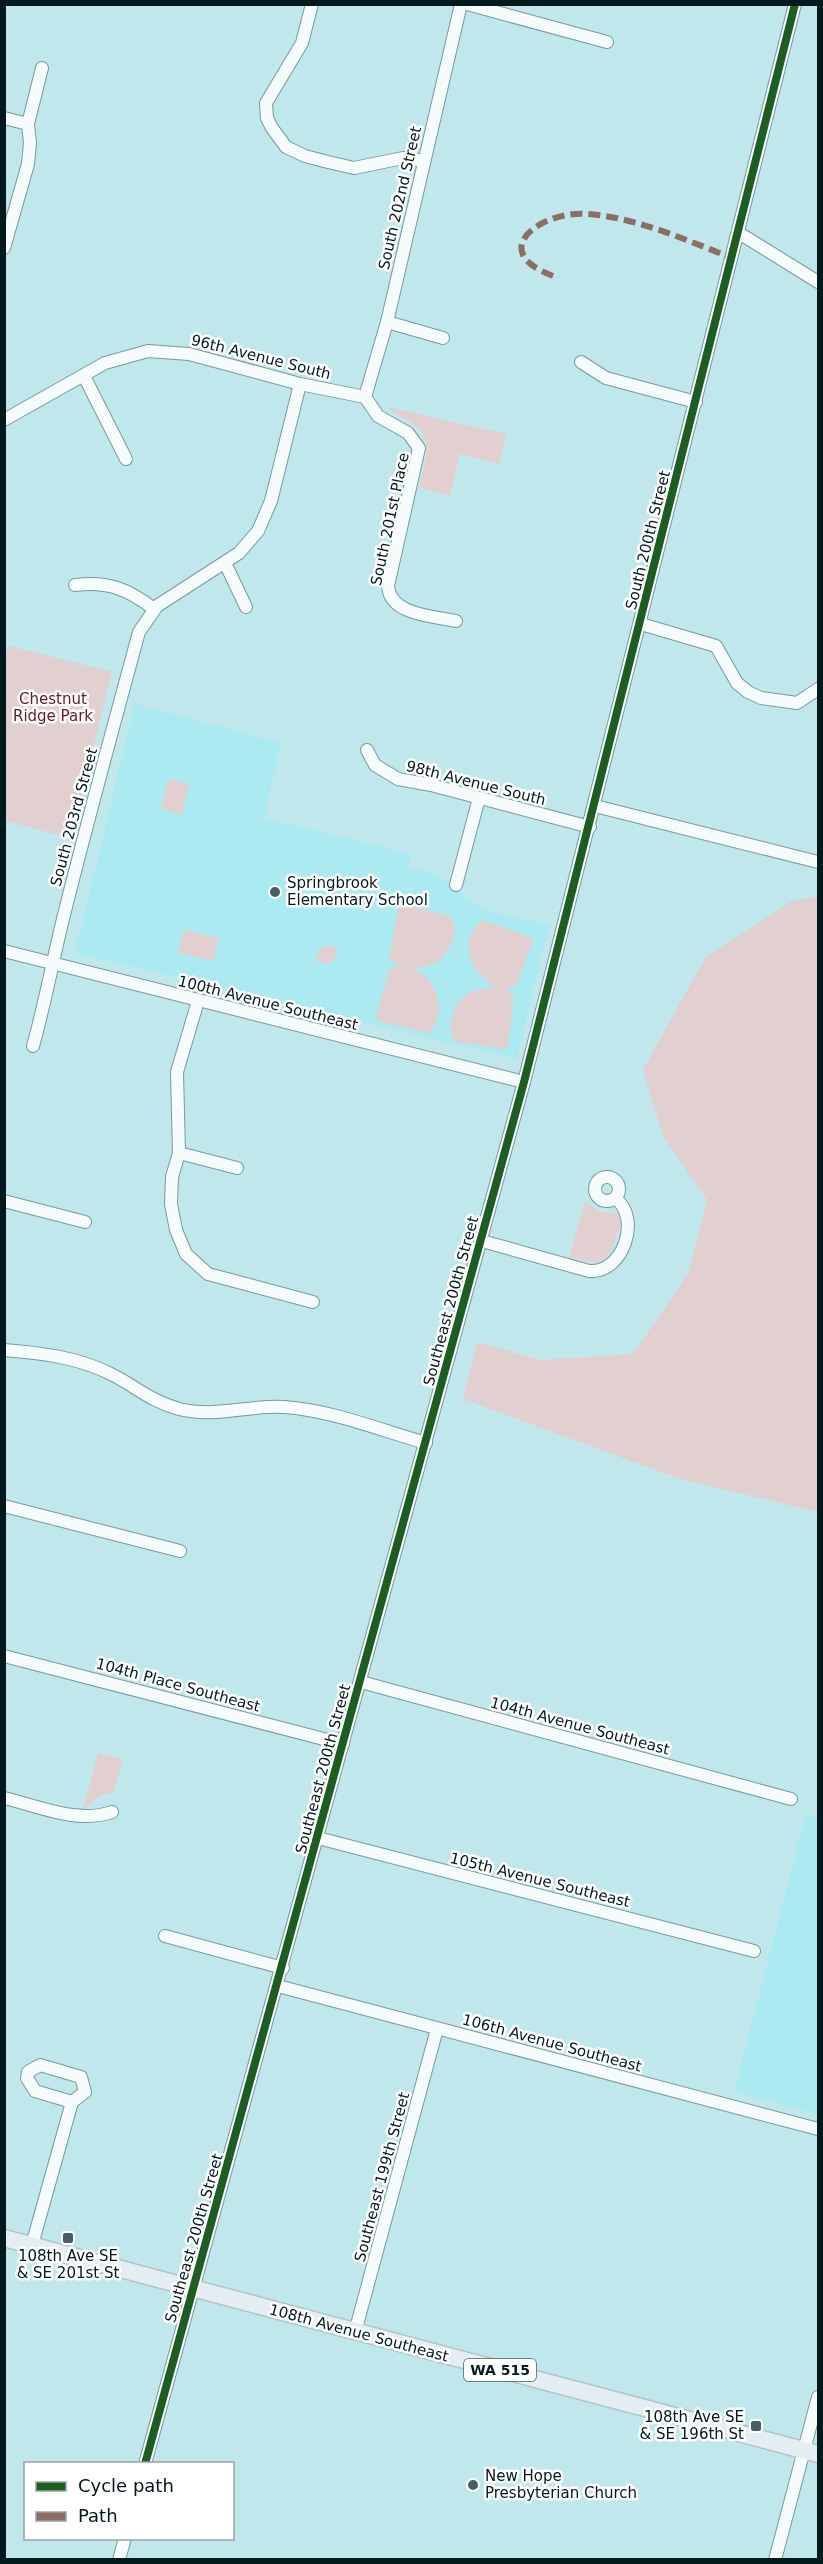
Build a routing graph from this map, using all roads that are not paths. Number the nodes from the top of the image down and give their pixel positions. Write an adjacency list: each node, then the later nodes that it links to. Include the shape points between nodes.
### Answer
1 (312, 4): 9 (street, via 302,43 268,96 266,111 272,128 286,147 354,168 403,158)
2 (461, 4): 9 (street, South 202nd Street)
3 (466, 4): 5 (street)
4 (795, 4): 10 (street, South 200th Street)
5 (607, 42)
6 (42, 68): 8 (street)
7 (4, 118): 8 (street)
8 (28, 124): 11 (street, via 28,164)
9 (424, 161): 13 (street, South 202nd Street)
10 (739, 233): 12 (street); 19 (street, South 200th Street)
11 (4, 248)
12 (819, 282)
13 (387, 322): 14 (street); 18 (street, South 202nd Street)
14 (443, 338)
15 (581, 362): 19 (street, via 606,378)
16 (84, 376): 17 (street, 96th Avenue South, via 128,355 167,351); 20 (street, 96th Avenue South); 21 (street)
17 (300, 384): 18 (street, 96th Avenue South); 22 (street, South 203rd Street, via 265,517 250,542)
18 (365, 397): 26 (street, South 201st Place, via 378,416 408,433 419,448 388,586 391,601 400,607)
19 (696, 402): 27 (street, South 200th Street)
20 (6, 414)
21 (126, 459)
22 (225, 563): 24 (street); 25 (street, South 203rd Street)
23 (75, 585): 25 (street, via 112,585 134,594)
24 (246, 607)
25 (154, 609): 36 (street, South 203rd Street, via 139,632)
26 (456, 621)
27 (641, 624): 28 (street, via 716,646 737,683 761,698 797,704); 31 (street, South 200th Street)
28 (819, 689)
29 (367, 750): 30 (street, 98th Avenue South, via 375,765 398,779)
30 (479, 798): 32 (street, 98th Avenue South); 34 (street)
31 (595, 806): 32 (street, South 200th Street); 33 (street)
32 (590, 827): 39 (street, South 200th Street)
33 (819, 862)
34 (456, 885)
35 (4, 951): 36 (street, 100th Avenue Southeast)
36 (51, 963): 37 (street, 100th Avenue Southeast); 38 (street, South 203rd Street, via 50,986)
37 (198, 1002): 39 (street, 100th Avenue Southeast); 40 (street, via 177,1072)
38 (33, 1046)
39 (525, 1082): 45 (street, Southeast 200th Street)
40 (179, 1153): 41 (street); 46 (street, via 172,1177 171,1204 186,1254 208,1274)
41 (237, 1168)
42 (615, 1198): 45 (street, via 626,1209 629,1226 619,1257 602,1271 589,1271)
43 (4, 1201): 44 (street)
44 (85, 1222)
45 (482, 1241): 48 (street, Southeast 200th Street)
46 (313, 1302)
47 (4, 1350): 48 (street, via 82,1362 112,1374 157,1402 179,1409 200,1413 285,1407)
48 (426, 1443): 52 (street, Southeast 200th Street)
49 (4, 1506): 50 (street)
50 (180, 1551)
51 (4, 1656): 53 (street, 104th Place Southeast)
52 (361, 1682): 53 (street, Southeast 200th Street); 55 (street, 104th Avenue Southeast)
53 (343, 1744): 57 (street, Southeast 200th Street)
54 (4, 1798): 56 (street, via 79,1817)
55 (791, 1798)
56 (111, 1812)
57 (318, 1838): 59 (street, 105th Avenue Southeast); 60 (street, Southeast 200th Street)
58 (165, 1936): 60 (street)
59 (754, 1951)
60 (283, 1968): 61 (street, Southeast 200th Street)
61 (278, 1986): 62 (street, 106th Avenue Southeast); 67 (street, Southeast 200th Street)
62 (437, 2029): 64 (street, 106th Avenue Southeast); 68 (street, Southeast 199th Street)
63 (72, 2102): 63 (street, via 85,2092 81,2077 40,2065 28,2072 29,2085 35,2091); 66 (street)
64 (819, 2129)
65 (4, 2238): 66 (main road, 108th Avenue Southeast / WA 515)
66 (32, 2246): 67 (main road, 108th Avenue Southeast / WA 515)
67 (194, 2290): 68 (main road, 108th Avenue Southeast / WA 515); 71 (street, Southeast 200th Street)
68 (355, 2332): 70 (main road, 108th Avenue Southeast / WA 515)
69 (819, 2397): 70 (street)
70 (812, 2452): 74 (street)
71 (146, 2462)
72 (124, 2540): 73 (street)
73 (119, 2559)
74 (775, 2559)

